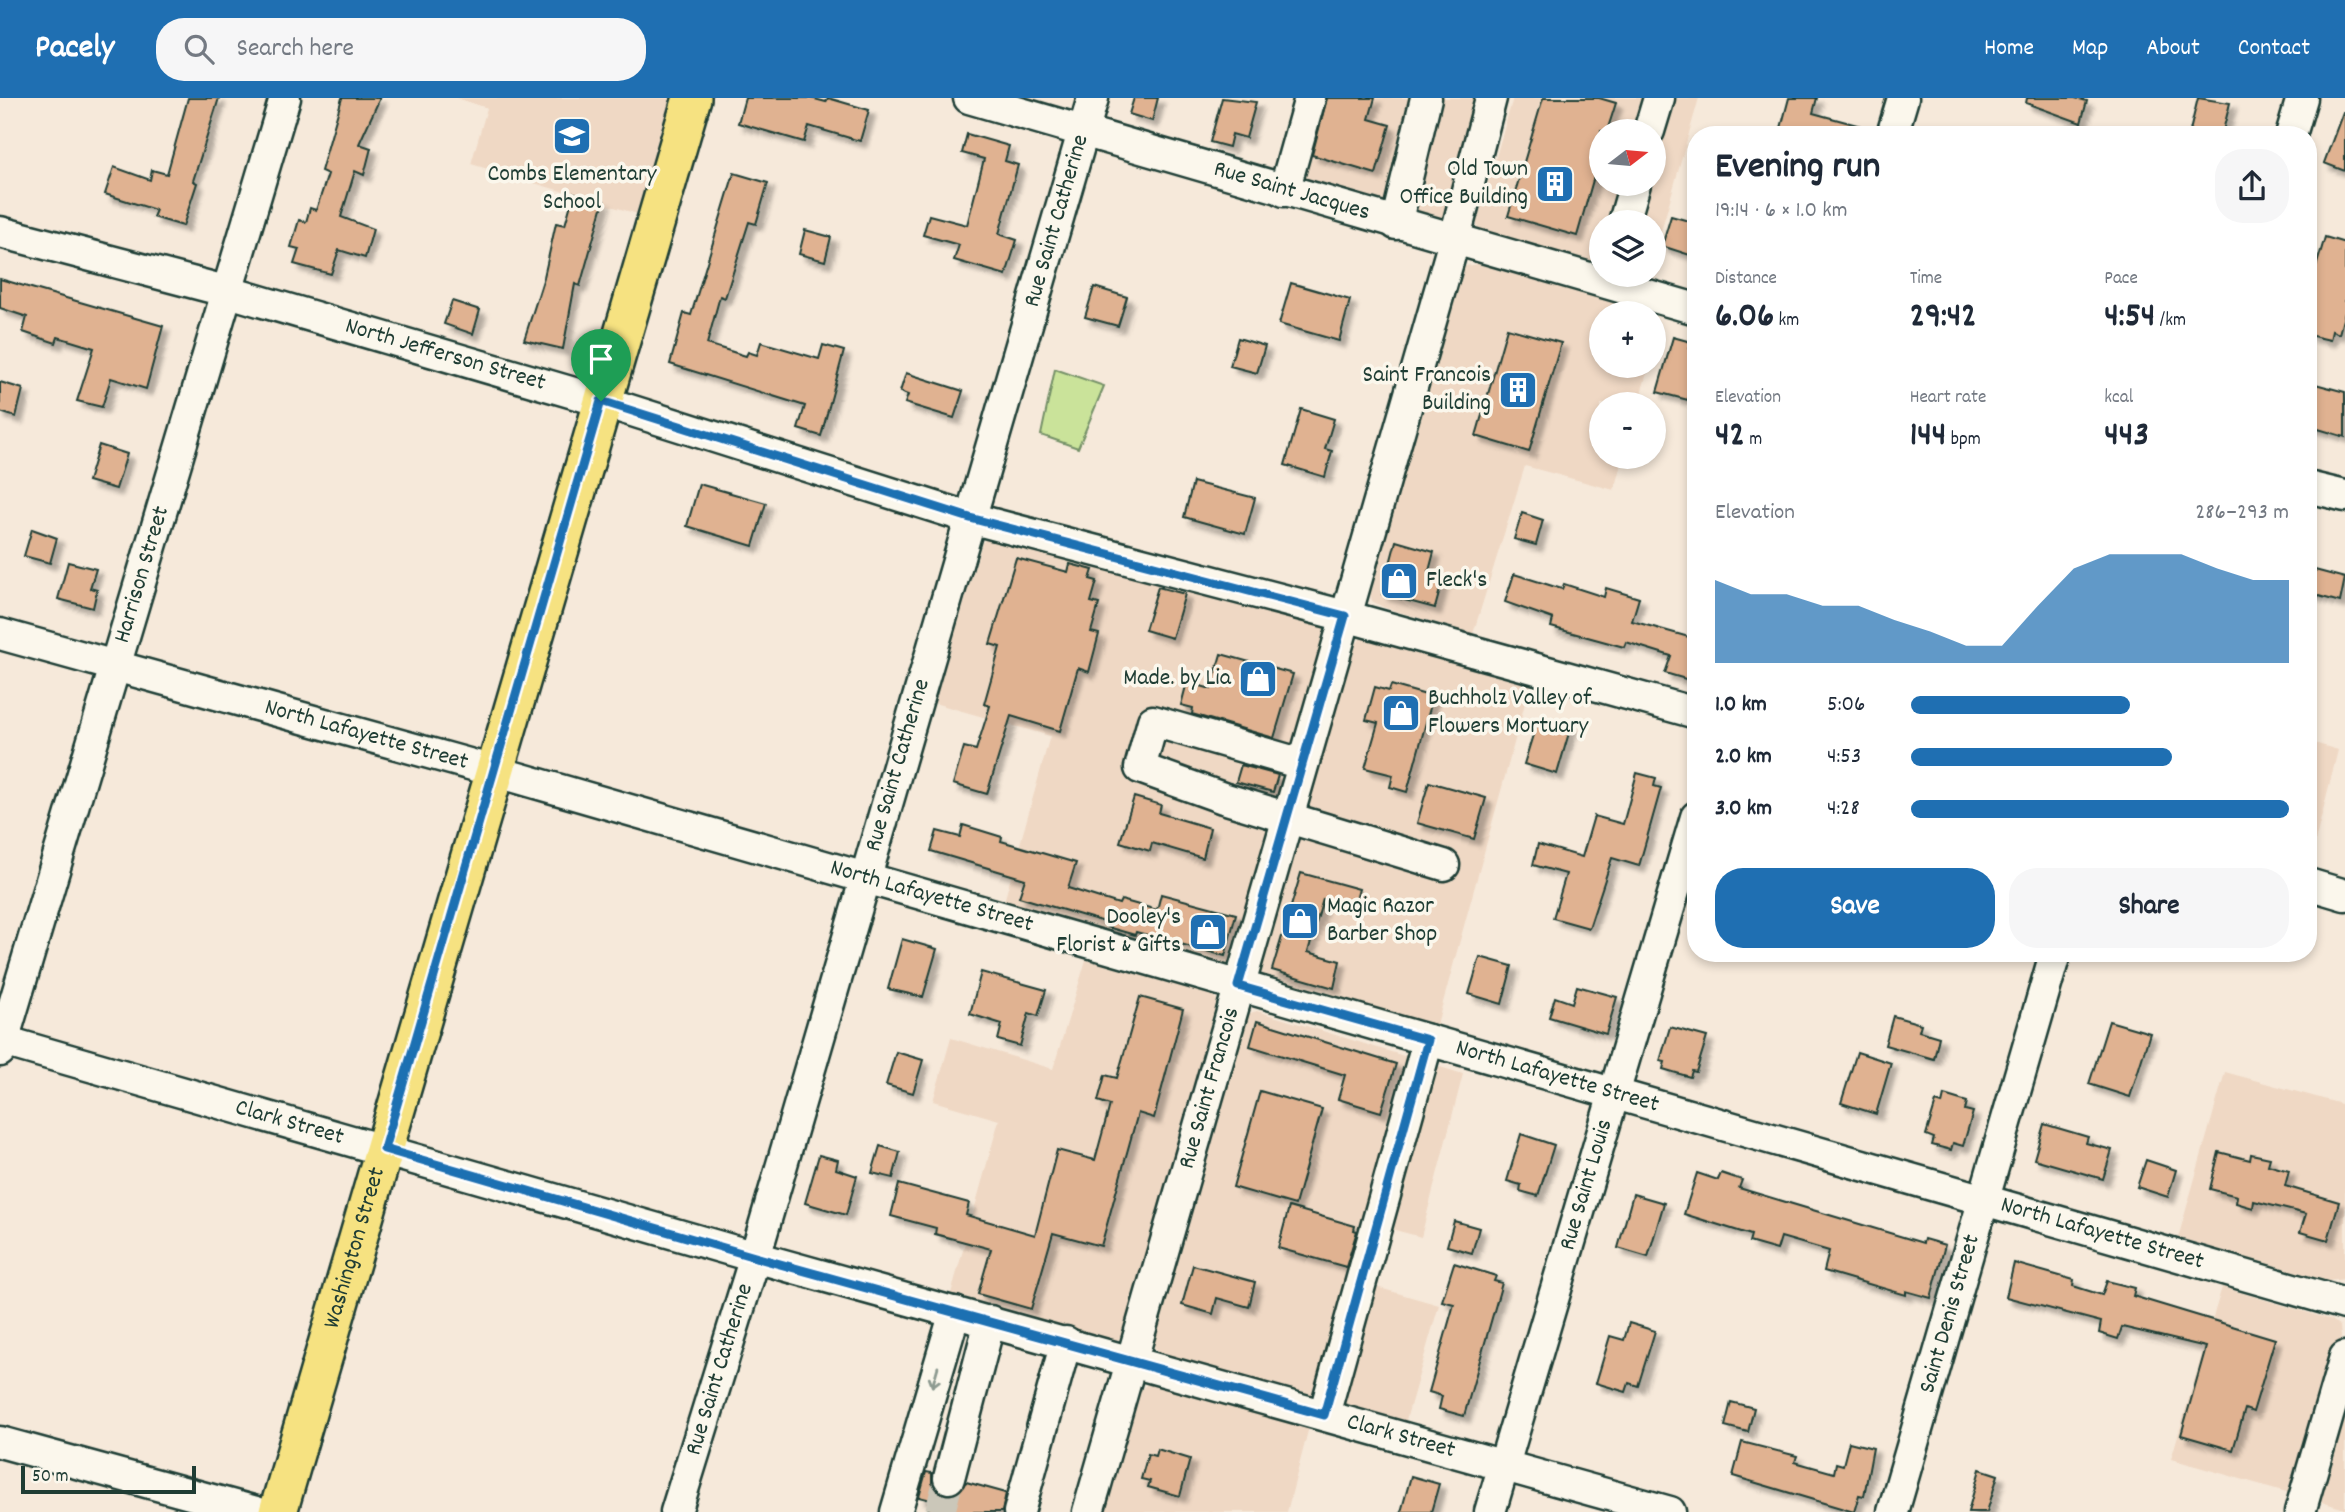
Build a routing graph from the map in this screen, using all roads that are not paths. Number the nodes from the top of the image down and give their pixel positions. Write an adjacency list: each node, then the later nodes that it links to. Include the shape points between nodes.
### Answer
1 (285, 98): 21 (street, Harrison Street)
2 (692, 98): 23 (main road, Washington Street)
3 (969, 98): 14 (street, Rue Saint Jacques)
4 (1093, 98): 14 (street, Rue Saint Catherine)
5 (1310, 98): 15 (street)
6 (1426, 98): 16 (street)
7 (1491, 98): 18 (street, Rue Saint Francois)
8 (1659, 98): 11 (street)
9 (1903, 98): 12 (street)
10 (2302, 98): 13 (street)
11 (1653, 119)
12 (1895, 126)
13 (2294, 126)
14 (1083, 132): 15 (street, Rue Saint Jacques); 26 (street, Rue Saint Catherine)
15 (1284, 191): 16 (street, Rue Saint Jacques)
16 (1396, 224): 18 (street, Rue Saint Jacques)
17 (0, 232): 21 (street, North Jefferson Street)
18 (1454, 242): 19 (street, Rue Saint Jacques); 27 (street, Rue Saint Francois)
19 (1589, 275)
20 (1630, 287): 22 (street, Rue Saint Jacques)
21 (229, 292): 23 (street, North Jefferson Street); 29 (street, Harrison Street)
22 (1687, 307)
23 (601, 401): 26 (street, North Jefferson Street); 32 (main road, Washington Street)
24 (2317, 489): 25 (street)
25 (2345, 496)
26 (970, 518): 27 (street, North Jefferson Street); 36 (street, Rue Saint Catherine)
27 (1345, 616): 30 (street, North Jefferson Street); 31 (street, Rue Saint Francois)
28 (0, 634): 29 (street, North Lafayette Street)
29 (114, 666): 32 (street, North Lafayette Street); 42 (street, Harrison Street)
30 (1687, 711)
31 (1302, 764): 33 (street, Rue Saint Francois); 33 (street, via 1153,721 1140,768)
32 (494, 771): 36 (street, North Lafayette Street); 44 (main road, Washington Street)
33 (1286, 817): 35 (street); 40 (street, Rue Saint Francois)
34 (1687, 848): 43 (street, Rue Saint Louis)
35 (1444, 865)
36 (865, 879): 40 (street, North Lafayette Street); 46 (street, Rue Saint Catherine)
37 (2317, 887): 38 (street)
38 (2345, 895)
39 (2054, 962): 45 (street, Saint Denis Street)
40 (1238, 986): 41 (street, North Lafayette Street); 52 (street, Rue Saint Francois)
41 (1428, 1040): 43 (street, North Lafayette Street); 53 (street)
42 (1, 1044): 44 (street, Clark Street)
43 (1615, 1094): 45 (street, North Lafayette Street); 55 (street, Rue Saint Louis)
44 (384, 1149): 46 (street, Clark Street); 58 (main road, Washington Street)
45 (1985, 1200): 47 (street, North Lafayette Street); 65 (street, Saint Denis Street)
46 (755, 1257): 48 (street, Clark Street); 59 (street, Rue Saint Catherine)
47 (2345, 1304)
48 (955, 1312): 49 (street, Clark Street); 60 (street, one-way to 60)
49 (990, 1321): 50 (street, Clark Street); 56 (street)
50 (1066, 1342): 52 (street, Clark Street); 61 (street)
51 (2345, 1357): 66 (street)
52 (1132, 1361): 53 (street, Clark Street); 62 (street, Rue Saint Francois)
53 (1324, 1415): 55 (street, Clark Street)
54 (0, 1442): 57 (street)
55 (1503, 1466): 63 (street, Rue Saint Louis); 64 (street, Clark Street)
56 (949, 1478)
57 (256, 1512)
58 (278, 1512)
59 (677, 1512)
60 (896, 1512)
61 (1019, 1512)
62 (1088, 1512)
63 (1490, 1512)
64 (1670, 1512)
65 (1893, 1512)
66 (2300, 1512)

